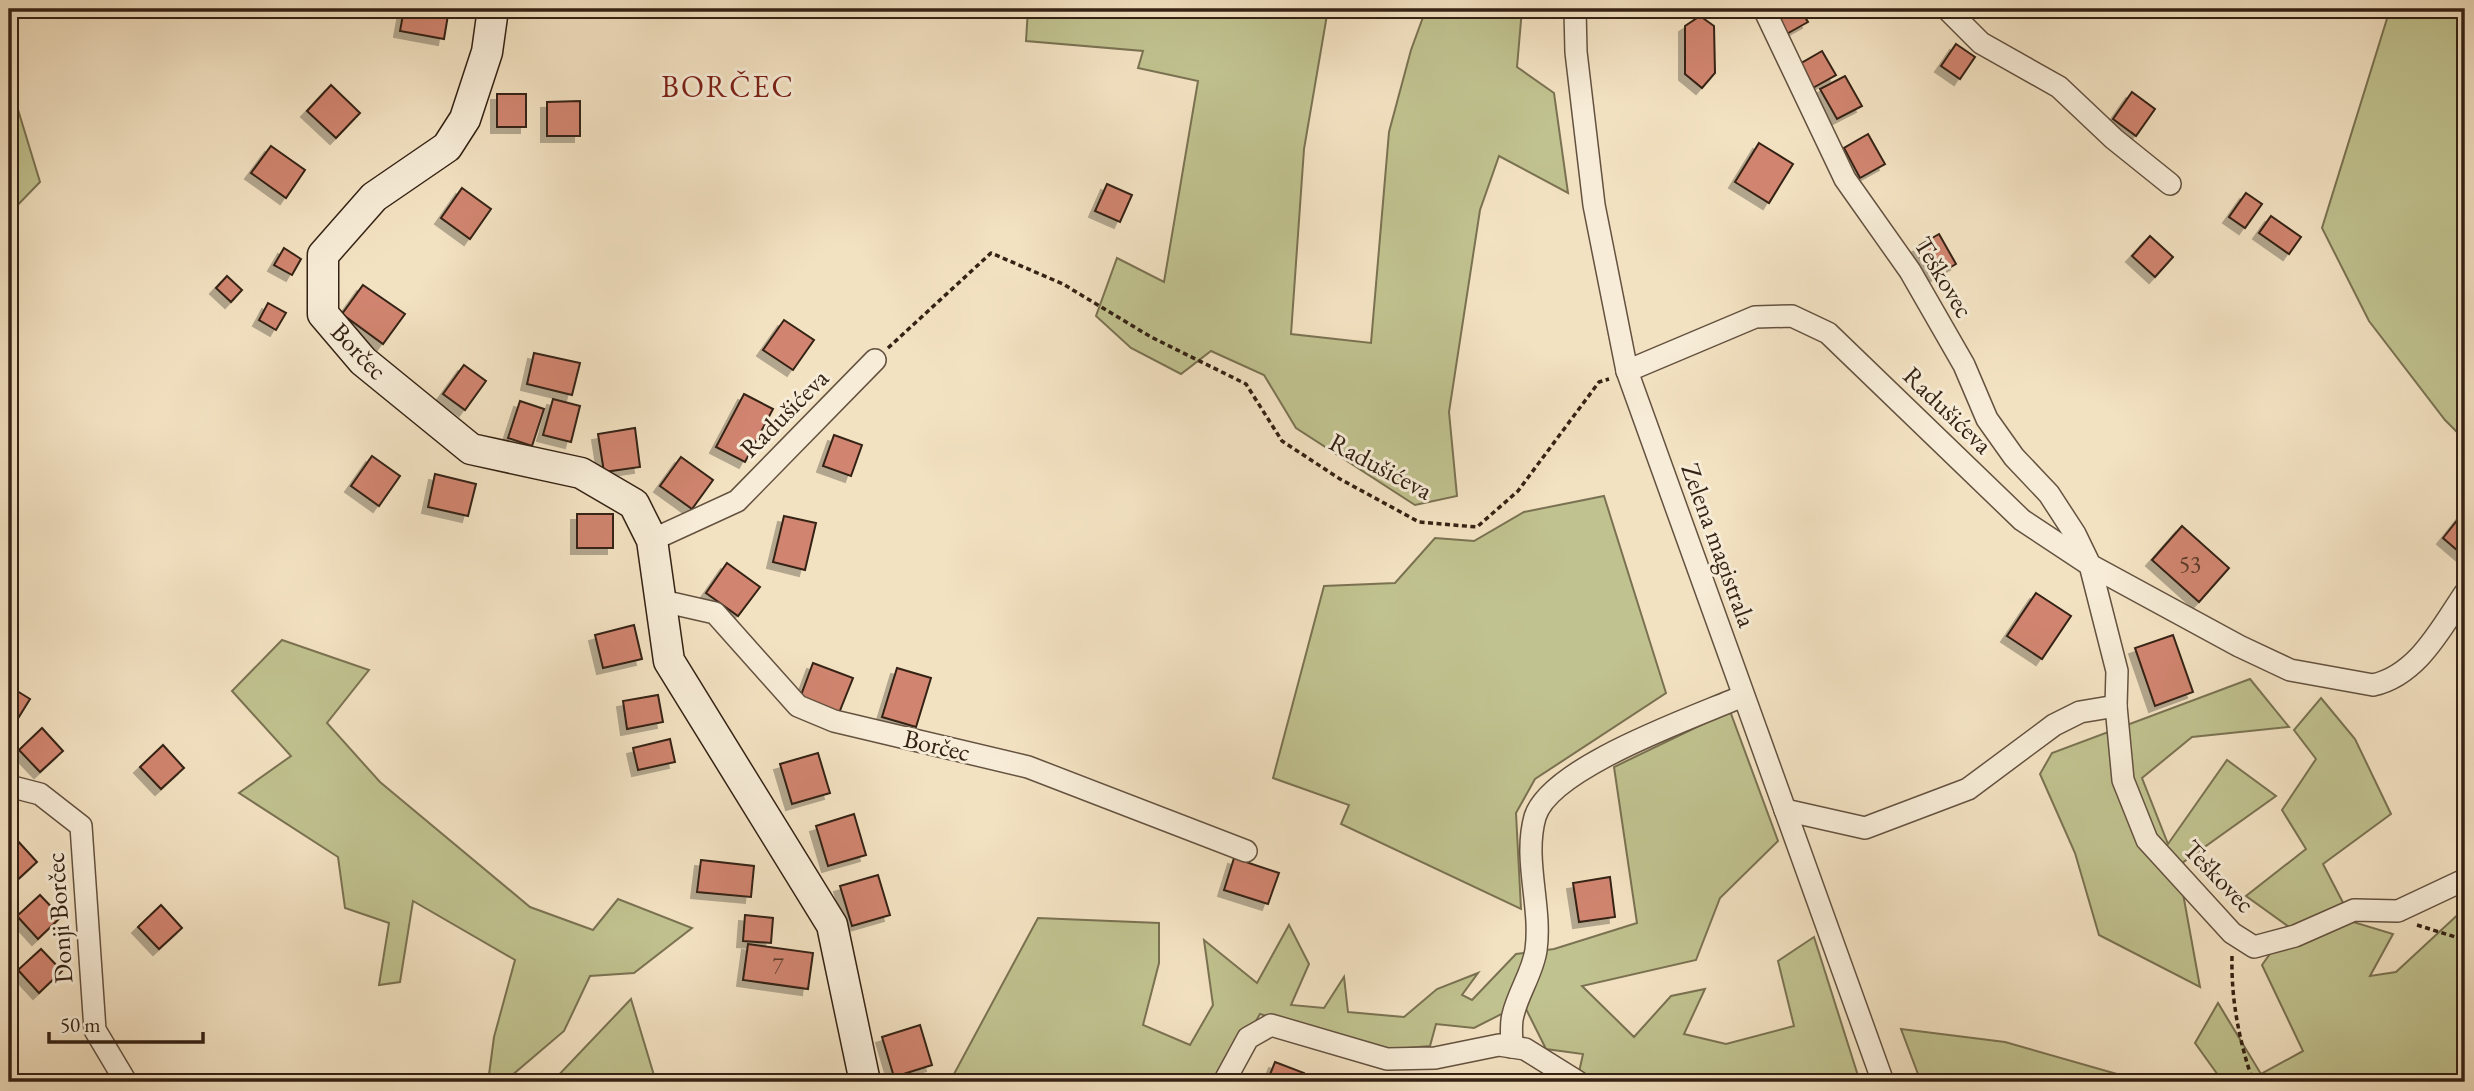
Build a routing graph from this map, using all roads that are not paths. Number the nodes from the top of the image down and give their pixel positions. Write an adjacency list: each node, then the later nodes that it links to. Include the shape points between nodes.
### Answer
1 (493, 9): 8 (street, Borčec, via 487,52 465,119 447,148 374,197 323,255 323,314 363,361 471,449 581,473 634,504)
2 (1575, 9): 7 (street, Zelena magistrala, via 1594,205)
3 (1764, 9): 9 (street, Teškovec, via 1845,179 1910,271 1964,365 1987,419 2049,494)
4 (1947, 9): 5 (street, via 1981,43 2059,87)
5 (2170, 184)
6 (875, 360): 8 (street, Radušićeva, via 737,501)
7 (1627, 372): 9 (street, Radušićeva, via 1755,317 1792,316 1828,333 2022,520); 12 (street, Zelena magistrala)
8 (652, 540): 11 (street, Borčec)
9 (2090, 565): 10 (street, via 2290,670 2373,685 2387,682 2426,651); 13 (street, Teškovec, via 2117,671)
10 (2465, 593)
11 (658, 600): 16 (street, Borčec, via 715,613 798,706 834,721 1028,766); 20 (street, Borčec, via 669,661 832,925)
12 (1743, 696): 15 (street, Zelena magistrala); 18 (street, via 1611,754 1565,779 1543,799 1535,817 1532,851 1536,950 1512,1017)
13 (2116, 706): 15 (street, via 2080,712 2054,725 1968,789 1865,828); 17 (street, Teškovec, via 2123,780 2147,840 2232,933 2254,947 2295,936 2354,910 2398,911)
14 (9, 786): 19 (street, Donji Borčec, via 40,794 81,826 95,1030)
15 (1785, 810): 23 (street, Zelena magistrala)
16 (1246, 851)
17 (2464, 880)
18 (1512, 1047): 21 (street, via 1499,1045 1435,1058 1387,1059 1271,1025 1248,1038); 22 (street, via 1525,1049)
19 (126, 1082)
20 (865, 1082)
21 (1224, 1082)
22 (1578, 1082)
23 (1884, 1082)

